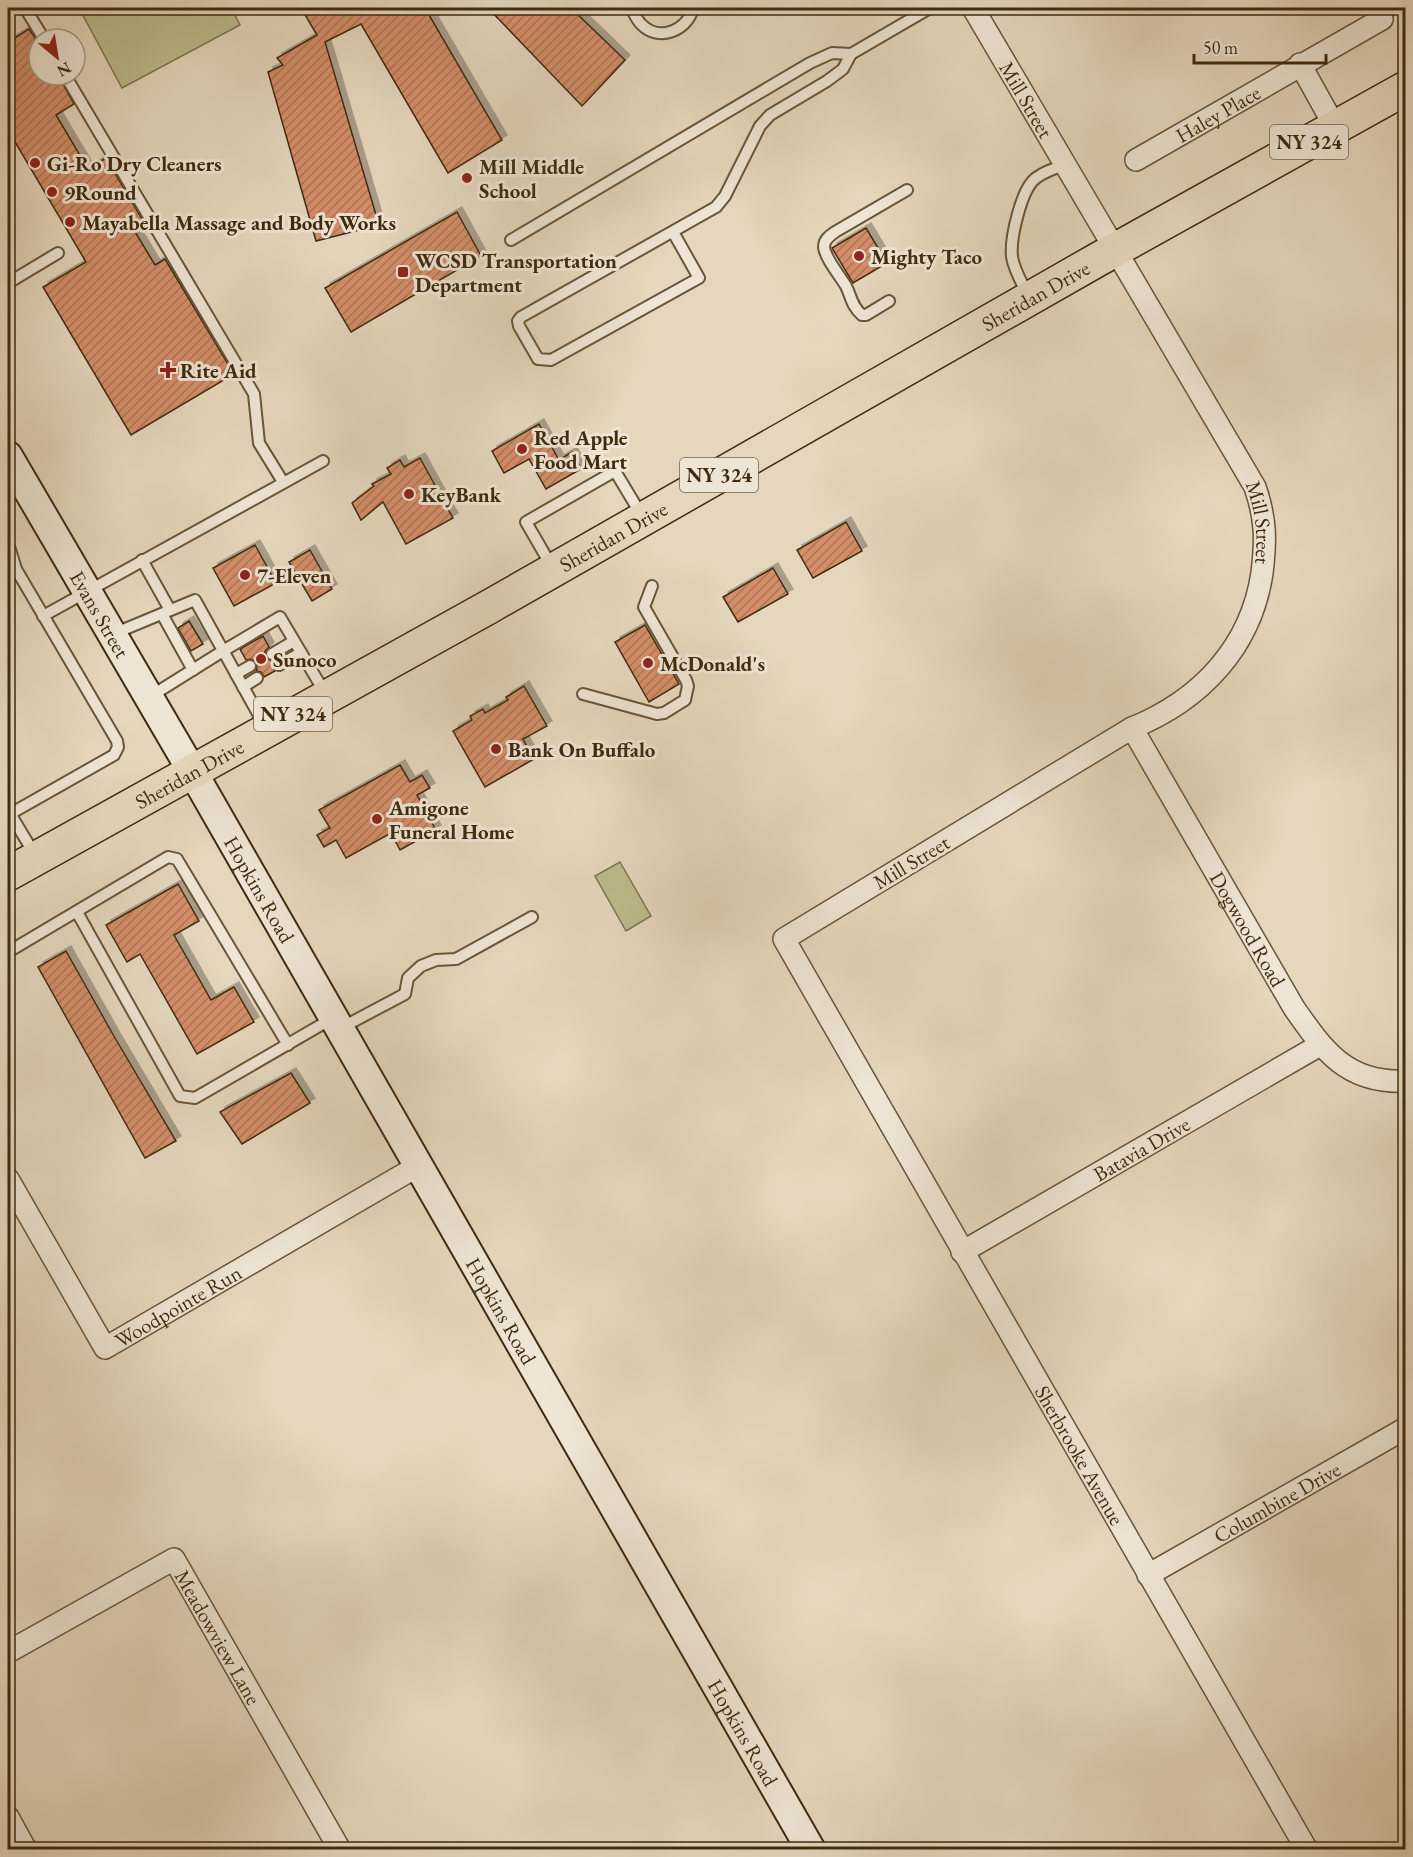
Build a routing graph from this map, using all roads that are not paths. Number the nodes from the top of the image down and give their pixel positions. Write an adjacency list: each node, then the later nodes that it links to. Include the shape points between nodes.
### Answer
1 (25, 8): 7 (lane)
2 (631, 8): 3 (lane, via 642,25 659,33 676,31 690,19)
3 (693, 8)
4 (930, 8): 8 (lane)
5 (973, 8): 14 (street, Mill Street)
6 (1382, 19): 9 (street, Haley Place)
7 (37, 27)
8 (851, 54): 16 (lane, via 843,69 770,115 760,126 721,201); 17 (lane, via 832,53 810,63)
9 (1300, 64): 12 (street); 13 (street, Haley Place)
10 (72, 87): 25 (lane, via 254,394 259,443)
11 (1406, 88): 12 (main road, Sheridan Drive / NY 324)
12 (1335, 127): 18 (main road, Sheridan Drive / NY 324)
13 (1136, 160)
14 (1065, 165): 18 (street, Mill Street); 21 (lane, via 1034,179 1026,191 1012,238 1014,266)
15 (907, 190): 22 (lane, via 835,232 824,245 861,315)
16 (673, 232): 16 (lane, via 521,317 519,326 538,358 551,360 699,278)
17 (511, 240)
18 (1115, 250): 21 (main road, Sheridan Drive / NY 324); 49 (street, Mill Street, via 1255,487 1266,535 1259,593 1237,646 1201,687)
19 (58, 253): 20 (lane)
20 (8, 283)
21 (1029, 299): 26 (main road, Sheridan Drive / NY 324)
22 (889, 301)
23 (8, 456): 32 (street, Evans Street)
24 (322, 461): 25 (lane)
25 (283, 482): 28 (lane)
26 (644, 519): 30 (main road, Sheridan Drive / NY 324); 30 (lane, via 615,471 526,522)
27 (8, 543): 29 (lane)
28 (142, 560): 32 (lane); 33 (lane)
29 (12, 565): 34 (lane)
30 (554, 570): 47 (main road, Sheridan Drive / NY 324)
31 (652, 586): 46 (lane, via 644,607 686,680 685,700 657,714)
32 (86, 590): 34 (lane); 35 (street, Evans Street)
33 (166, 612): 35 (lane); 37 (lane, via 195,600); 42 (lane)
34 (43, 616): 52 (lane, via 118,747 114,754)
35 (112, 635): 48 (street, Evans Street)
36 (294, 641): 37 (lane, via 280,617); 38 (lane); 39 (lane)
37 (223, 651): 42 (lane); 43 (lane)
38 (301, 653): 40 (lane); 47 (lane)
39 (272, 654)
40 (279, 665)
41 (250, 666): 43 (lane)
42 (193, 670): 48 (lane)
43 (236, 674): 45 (lane)
44 (256, 678): 45 (lane)
45 (243, 687): 50 (lane)
46 (583, 694)
47 (326, 696): 50 (main road, Sheridan Drive / NY 324)
48 (149, 698): 51 (street, Evans Street)
49 (1132, 728): 60 (street, Dogwood Road, via 1294,1008); 61 (street, Mill Street, via 784,939)
50 (266, 729): 51 (main road, Sheridan Drive / NY 324)
51 (192, 771): 53 (main road, Sheridan Drive / NY 324); 58 (street, Hopkins Road)
52 (9, 812): 53 (lane)
53 (37, 858): 54 (main road, Sheridan Drive / NY 324)
54 (8, 874)
55 (77, 912): 57 (lane); 59 (lane, via 168,857 177,859); 59 (lane, via 180,1096 195,1098)
56 (532, 917): 58 (lane, via 456,959 420,966 408,978 405,994)
57 (8, 952)
58 (336, 1024): 59 (lane); 63 (street, Hopkins Road)
59 (288, 1045)
60 (1320, 1045): 62 (street, Dogwood Road, via 1353,1071 1374,1079); 65 (street, Batavia Drive)
61 (854, 1059): 65 (street, Sherbrooke Avenue)
62 (1406, 1081)
63 (418, 1166): 64 (street, Woodpointe Run, via 105,1347); 72 (street, Hopkins Road)
64 (8, 1179)
65 (962, 1252): 67 (street, Sherbrooke Avenue)
66 (1406, 1428): 67 (street, Columbine Drive)
67 (1148, 1575): 73 (street, Sherbrooke Avenue)
68 (8, 1652): 71 (street, Meadowview Lane, via 174,1559)
69 (8, 1817): 70 (street)
70 (26, 1850)
71 (340, 1850)
72 (811, 1850)
73 (1307, 1850)

